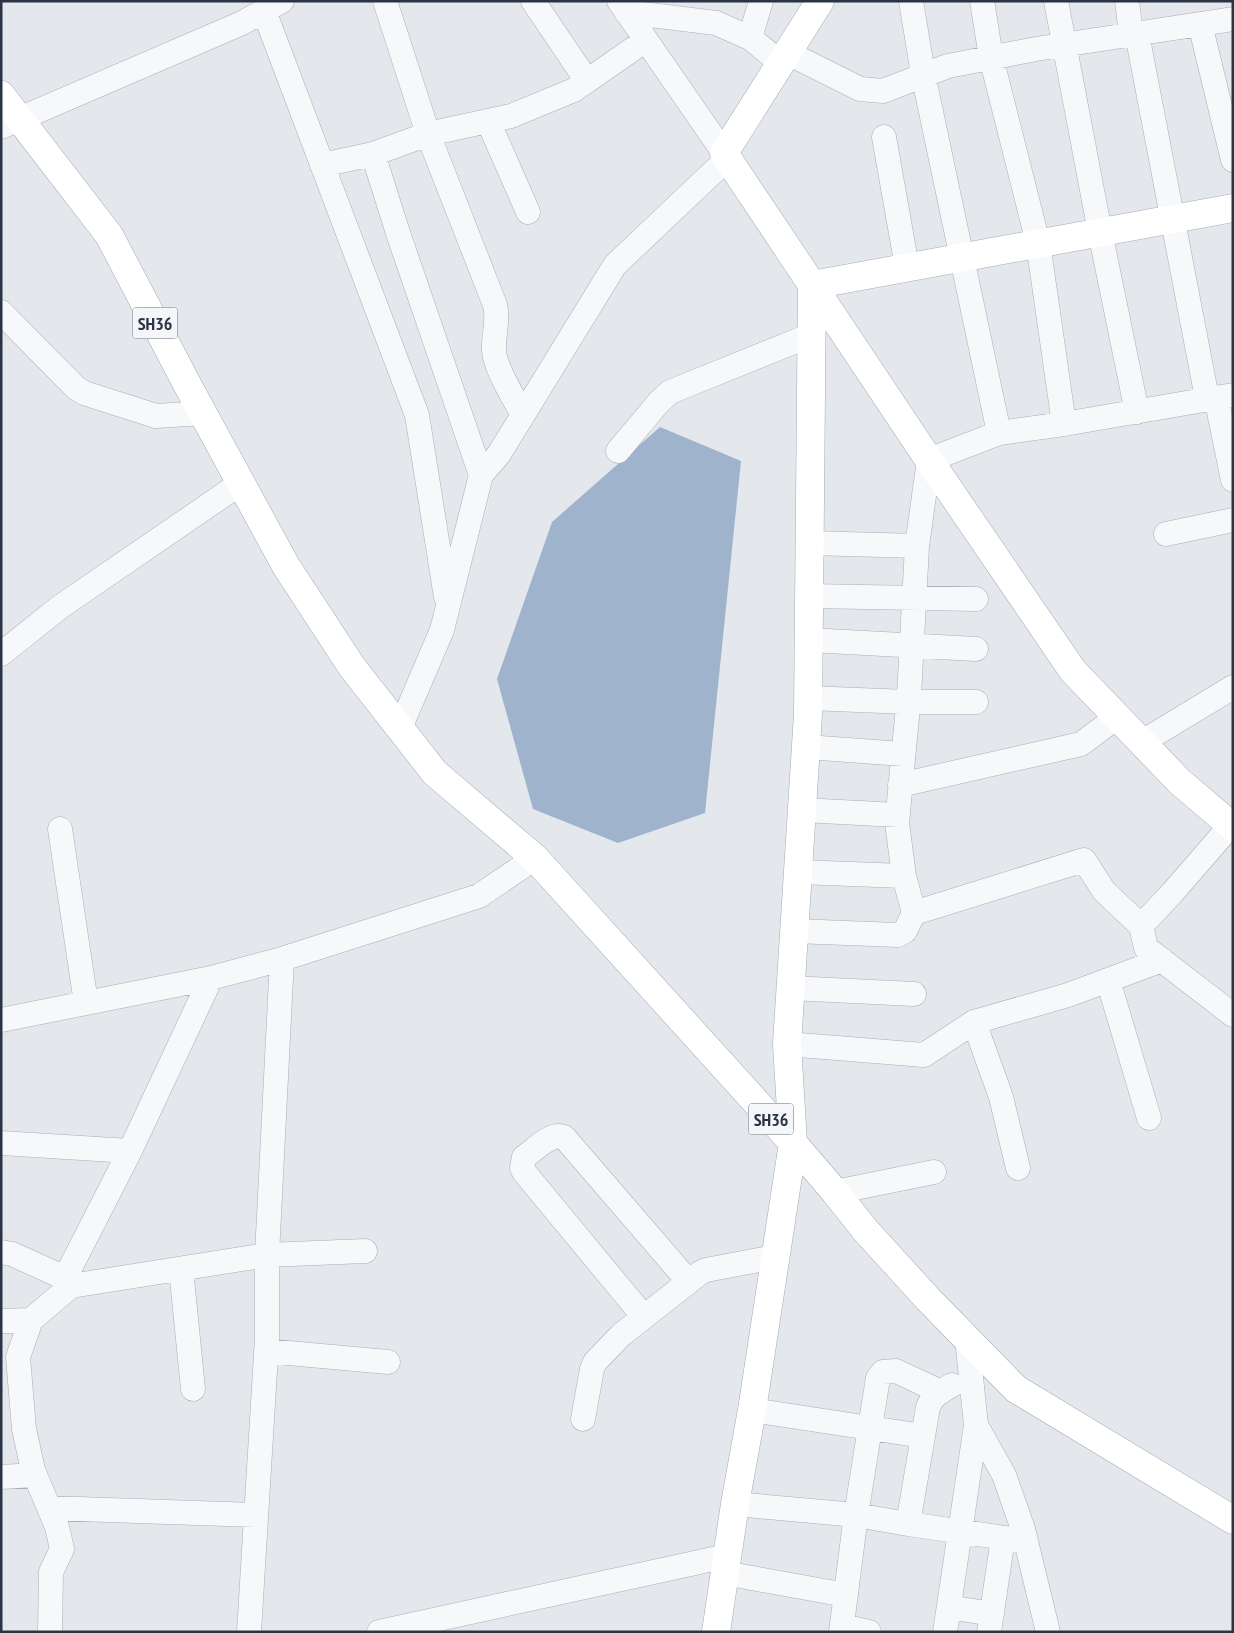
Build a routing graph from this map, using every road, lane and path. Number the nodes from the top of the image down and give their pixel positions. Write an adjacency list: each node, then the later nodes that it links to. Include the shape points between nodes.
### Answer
1 (385, 1): 24 (street)
2 (533, 1): 20 (street)
3 (761, 1): 14 (street)
4 (820, 1): 18 (main road)
5 (910, 1): 19 (street)
6 (982, 1): 17 (street)
7 (1056, 1): 16 (street)
8 (1127, 1): 13 (street)
9 (622, 6): 14 (street, via 716,23); 15 (street)
10 (259, 11): 23 (street); 29 (street)
11 (1233, 19): 12 (street)
12 (1200, 24): 13 (street); 28 (street)
13 (1134, 34): 16 (street); 32 (street)
14 (750, 38): 18 (street)
15 (646, 40): 20 (street); 27 (street)
16 (1064, 44): 17 (street); 33 (street)
17 (990, 57): 19 (street); 34 (street)
18 (784, 58): 19 (street, via 860,89 883,91); 27 (main road)
19 (923, 74): 35 (street)
20 (586, 81): 22 (street, via 574,90 511,116)
21 (1, 95): 23 (main road, SH36)
22 (488, 121): 24 (street); 31 (street)
23 (11, 123): 42 (main road, SH36, via 109,234)
24 (428, 134): 26 (street); 43 (street, via 495,305 494,353)
25 (884, 137): 36 (street)
26 (373, 154): 29 (street); 48 (street)
27 (726, 156): 37 (main road); 43 (street, via 615,266)
28 (1233, 160)
29 (322, 165): 58 (street, via 418,415)
30 (1233, 208): 32 (main road)
31 (528, 212)
32 (1173, 219): 33 (main road); 40 (street)
33 (1100, 232): 34 (main road); 41 (street)
34 (1038, 243): 35 (main road); 44 (street)
35 (961, 258): 36 (main road); 45 (street)
36 (907, 267): 37 (main road)
37 (812, 285): 39 (main road); 47 (main road)
38 (1, 312): 42 (street, via 76,388 156,416)
39 (812, 335): 46 (street, via 670,392); 53 (main road)
40 (1219, 396): 41 (street); 49 (street)
41 (1137, 412): 44 (street)
42 (203, 413): 50 (main road, SH36)
43 (523, 416): 48 (street, via 500,454)
44 (1064, 424): 45 (street)
45 (999, 433): 47 (street)
46 (618, 451)
47 (929, 460): 54 (street); 67 (main road, via 1073,671)
48 (481, 475): 58 (street)
49 (1233, 480)
50 (241, 483): 62 (street, via 60,607); 68 (main road, SH36, via 286,566 352,667)
51 (1233, 520): 52 (street)
52 (1166, 534)
53 (810, 542): 54 (street); 55 (main road)
54 (918, 546): 56 (street)
55 (809, 596): 56 (street); 59 (main road)
56 (915, 598): 57 (street); 60 (street)
57 (976, 599)
58 (448, 606): 68 (street, via 442,630)
59 (809, 640): 60 (street); 64 (main road)
60 (912, 646): 61 (street); 65 (street)
61 (976, 649)
62 (1, 654)
63 (1233, 687): 69 (street)
64 (808, 698): 65 (street); 70 (main road)
65 (908, 702): 66 (street); 71 (street)
66 (976, 702)
67 (1117, 716): 69 (main road); 72 (street, via 1081,744)
68 (400, 728): 77 (main road, SH36, via 435,773)
69 (1142, 742): 75 (main road, via 1180,782)
70 (806, 747): 71 (street); 73 (main road)
71 (904, 754): 72 (street)
72 (900, 785): 74 (street)
73 (802, 810): 74 (street); 78 (main road)
74 (898, 815): 79 (street)
75 (1232, 826): 81 (street)
76 (60, 829): 89 (street)
77 (535, 858): 83 (street, via 478,896); 96 (main road, SH36)
78 (798, 872): 79 (street); 82 (main road)
79 (904, 876): 80 (street)
80 (914, 913): 81 (street, via 1084,860 1104,891); 82 (street, via 905,931 898,935)
81 (1141, 926): 84 (street, via 1146,948)
82 (794, 931): 87 (main road)
83 (282, 959): 85 (street); 103 (street)
84 (1162, 960): 86 (street); 90 (street)
85 (211, 978): 89 (street); 97 (street)
86 (1108, 980): 92 (street); 94 (street)
87 (790, 988): 88 (street); 93 (main road)
88 (914, 994)
89 (86, 1003): 91 (street)
90 (1233, 1015)
91 (1, 1020)
92 (974, 1022): 93 (street, via 924,1055); 98 (street, via 1002,1097)
93 (787, 1044): 96 (main road)
94 (1149, 1118)
95 (1, 1143): 97 (street)
96 (792, 1143): 100 (main road, SH36); 104 (main road)
97 (130, 1151): 106 (street)
98 (1018, 1168)
99 (934, 1172): 100 (street)
100 (835, 1192): 111 (main road, SH36)
101 (365, 1250): 103 (street)
102 (1, 1252): 106 (street, via 12,1254)
103 (267, 1255): 105 (street); 112 (street)
104 (775, 1257): 107 (street, via 706,1270); 117 (main road)
105 (181, 1269): 106 (street); 115 (street)
106 (68, 1282): 108 (street)
107 (689, 1282): 110 (street); 110 (street, via 564,1137 551,1137 524,1157 524,1172)
108 (31, 1320): 109 (street); 122 (street, via 18,1357 24,1429)
109 (1, 1321)
110 (634, 1325): 118 (street, via 595,1362)
111 (967, 1339): 114 (street); 128 (main road, SH36, via 1016,1389)
112 (266, 1351): 113 (street); 126 (street)
113 (388, 1362)
114 (971, 1374): 116 (street); 119 (street)
115 (192, 1389)
116 (941, 1392): 120 (street, via 896,1372 883,1372 878,1378); 121 (street, via 931,1400)
117 (752, 1410): 120 (street); 124 (main road)
118 (583, 1420)
119 (976, 1425): 130 (street); 131 (street, via 1004,1475)
120 (869, 1428): 121 (street); 127 (street)
121 (923, 1436): 129 (street)
122 (35, 1475): 123 (street); 125 (street)
123 (1, 1477)
124 (738, 1486): 127 (street); 132 (main road)
125 (49, 1508): 126 (street); 137 (street, via 62,1549 51,1572)
126 (256, 1515): 138 (street)
127 (856, 1515): 129 (street); 133 (street)
128 (1233, 1520)
129 (908, 1524): 130 (street)
130 (959, 1530): 131 (street); 134 (street)
131 (1015, 1539): 135 (street); 143 (street)
132 (726, 1564): 133 (street); 139 (street); 140 (main road)
133 (846, 1594): 136 (street)
134 (949, 1607): 135 (street); 142 (street)
135 (991, 1623)
136 (841, 1629): 141 (street)
137 (50, 1632)
138 (248, 1632)
139 (379, 1632)
140 (716, 1632)
141 (869, 1632)
142 (946, 1632)
143 (1048, 1632)

